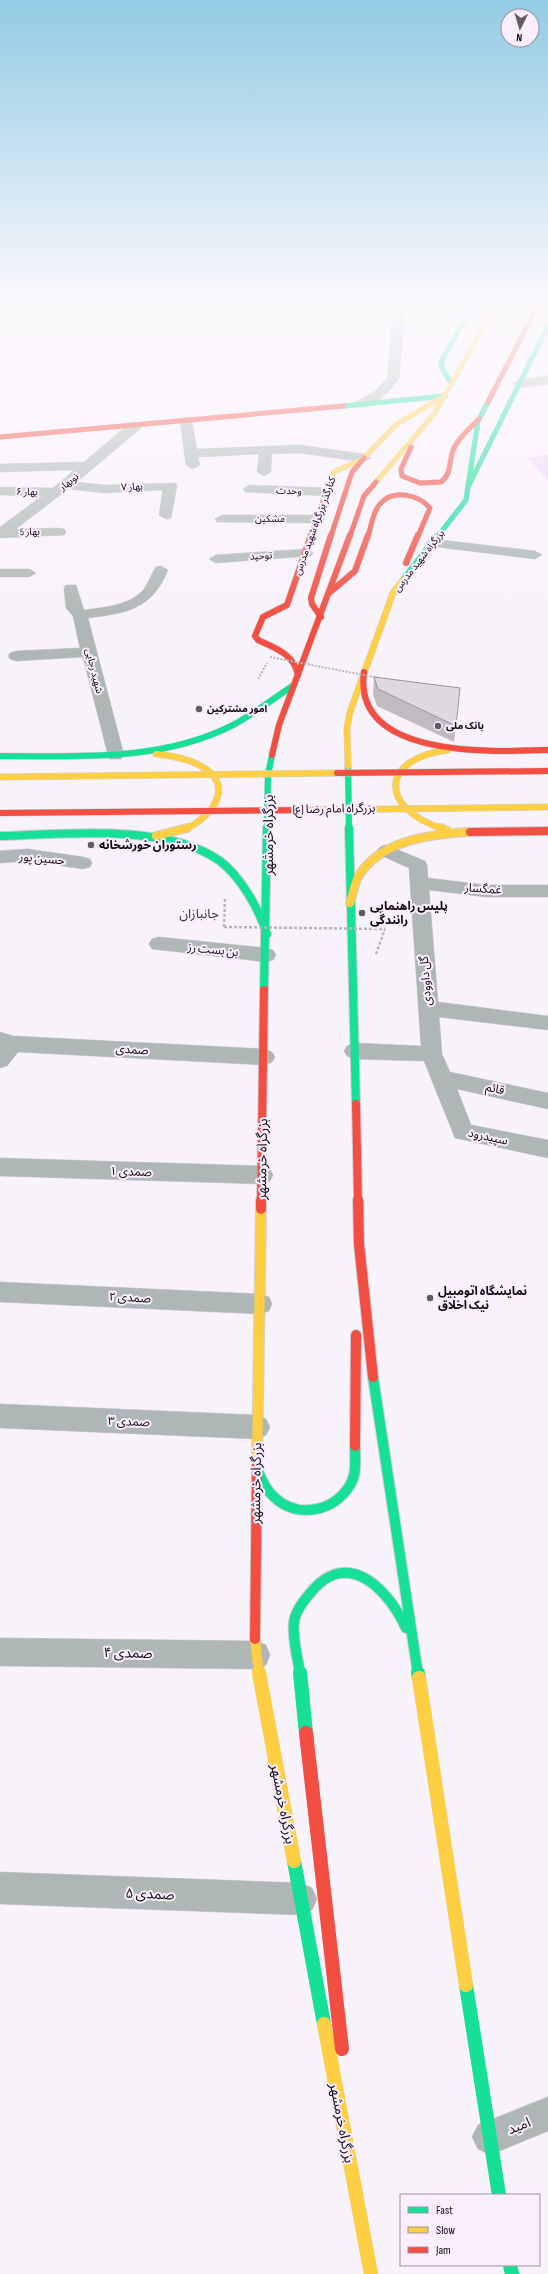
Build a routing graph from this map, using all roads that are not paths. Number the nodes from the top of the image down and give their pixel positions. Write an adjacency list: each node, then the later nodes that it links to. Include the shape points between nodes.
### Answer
1 (288, 411): 8 (main road)
2 (405, 411): 10 (main road)
3 (420, 411): 10 (main road, کنارگذر بزرگراه شهید مدرس)
4 (436, 411): 11 (main road)
5 (483, 411): 7 (main road, بزرگراه شهید مدرس)
6 (506, 411): 18 (main road)
7 (479, 418): 11 (main road, via 455,446 448,477 438,483 417,483 401,474); 18 (main road, بزرگراه شهید مدرس)
8 (186, 421): 9 (main road); 13 (street, via 192,459)
9 (135, 426): 12 (main road); 15 (street, نوبهار)
10 (396, 426): 14 (main road, کنارگذر بزرگراه شهید مدرس)
11 (419, 432): 36 (main road, via 366,493)
12 (0, 437)
13 (266, 449): 14 (street, via 299,449); 17 (street)
14 (364, 458): 22 (main road, کنارگذر بزرگراه شهید مدرس, via 336,470); 39 (main road, via 352,472 311,598)
15 (89, 466): 16 (street); 19 (street, نوبهار)
16 (0, 468)
17 (264, 472)
18 (468, 487): 28 (main road, بزرگراه شهید مدرس, via 466,502)
19 (60, 488): 21 (street, بهار ۶); 23 (street, بهار ۷, via 170,486); 27 (street, نوبهار)
20 (250, 489): 22 (street, وحدت)
21 (0, 491)
22 (327, 492): 25 (main road, کنارگذر بزرگراه شهید مدرس)
23 (166, 515)
24 (222, 519): 25 (street, مشکین)
25 (318, 519): 29 (main road, کنارگذر بزرگراه شهید مدرس)
26 (58, 532): 27 (street, بهار 5)
27 (1, 534)
28 (432, 542): 30 (street); 37 (main road, بزرگراه شهید مدرس)
29 (306, 553): 31 (street, توحید); 43 (main road, کنارگذر بزرگراه شهید مدرس, via 287,605 261,619 255,636 295,661 299,668)
30 (534, 555)
31 (216, 559)
32 (161, 570): 38 (street, via 158,582 135,606)
33 (0, 573): 34 (street)
34 (29, 573)
35 (71, 588): 38 (street, شهید رجایی, via 74,608)
36 (329, 593): 37 (main road, via 355,571 380,502 396,495 413,496 426,502 430,510); 39 (main road)
37 (393, 593): 42 (main road, بزرگراه شهید مدرس)
38 (80, 615): 40 (street, شهید رجایی)
39 (321, 617): 43 (main road)
40 (89, 652): 41 (street); 47 (street, شهید رجایی)
41 (16, 656)
42 (364, 672): 45 (main road, via 364,700 383,724 419,742); 62 (main road, بزرگراه شهید مدرس, via 347,728)
43 (298, 675): 44 (main road)
44 (294, 685): 47 (main road, via 241,720 211,734 159,750); 63 (main road, بزرگراه خرمشهر, via 276,732 269,766)
45 (467, 750): 46 (main road); 54 (main road, via 436,752 414,760 397,776 395,792 401,806 423,822 443,830)
46 (548, 750)
47 (123, 754): 48 (main road); 56 (main road, via 168,755 192,761 213,775 220,791 213,812 195,826 164,836)
48 (0, 756)
49 (548, 771): 50 (main road, bridge)
50 (0, 776)
51 (548, 807): 52 (main road, بزرگراه امام رضا (ع), bridge)
52 (0, 813)
53 (548, 831): 54 (main road)
54 (473, 832): 57 (main road, via 421,837)
55 (0, 836): 56 (main road)
56 (135, 836): 63 (main road, via 186,846 220,861 235,875 262,918)
57 (386, 851): 60 (street, گل داوودی, via 418,865); 62 (main road, via 374,859 360,875 353,888)
58 (0, 857): 59 (street, حسین پور, via 28,855)
59 (83, 863)
60 (419, 883): 61 (street, غمگسار, via 486,891); 66 (street, گل داوودی)
61 (548, 891)
62 (350, 904): 69 (main road)
63 (267, 934): 65 (main road, بزرگراه خرمشهر)
64 (159, 944): 65 (street, بن بست رز)
65 (266, 955): 71 (main road, بزرگراه خرمشهر)
66 (428, 1008): 67 (street); 70 (street, گل داوودی)
67 (548, 1023)
68 (6, 1042): 71 (street, صمدی); 72 (street)
69 (354, 1051): 70 (street); 78 (main road)
70 (432, 1054): 73 (street, سپیدرود)
71 (265, 1057): 77 (main road, بزرگراه خرمشهر)
72 (0, 1060)
73 (441, 1078): 74 (street, قائم); 75 (street, سپیدرود, via 462,1132)
74 (548, 1101)
75 (548, 1150)
76 (0, 1167): 77 (street, صمدی ۱)
77 (262, 1175): 80 (main road, بزرگراه خرمشهر)
78 (358, 1212): 83 (main road, via 354,1471 345,1493 325,1507 308,1510 291,1508 276,1500 264,1488); 86 (main road, via 369,1351)
79 (0, 1292): 80 (street, صمدی ۲)
80 (260, 1304): 82 (main road, بزرگراه خرمشهر)
81 (0, 1416): 82 (street, صمدی ۳)
82 (257, 1427): 83 (main road, بزرگراه خرمشهر)
83 (256, 1456): 85 (main road, بزرگراه خرمشهر, via 253,1605)
84 (0, 1652): 85 (street, صمدی ۴)
85 (256, 1654): 88 (main road, بزرگراه خرمشهر)
86 (415, 1654): 89 (main road, via 406,1627 393,1603 381,1588 365,1578 348,1574 330,1576 315,1584 298,1604 294,1622 295,1641); 92 (main road)
87 (0, 1888): 88 (street, صمدی ۵)
88 (301, 1899): 94 (main road, بزرگراه خرمشهر)
89 (343, 2058)
90 (348, 2098): 94 (main road)
91 (548, 2114): 92 (street, امید)
92 (490, 2138): 93 (main road)
93 (499, 2194)
94 (364, 2240): 95 (main road, بزرگراه خرمشهر)
95 (371, 2274)

